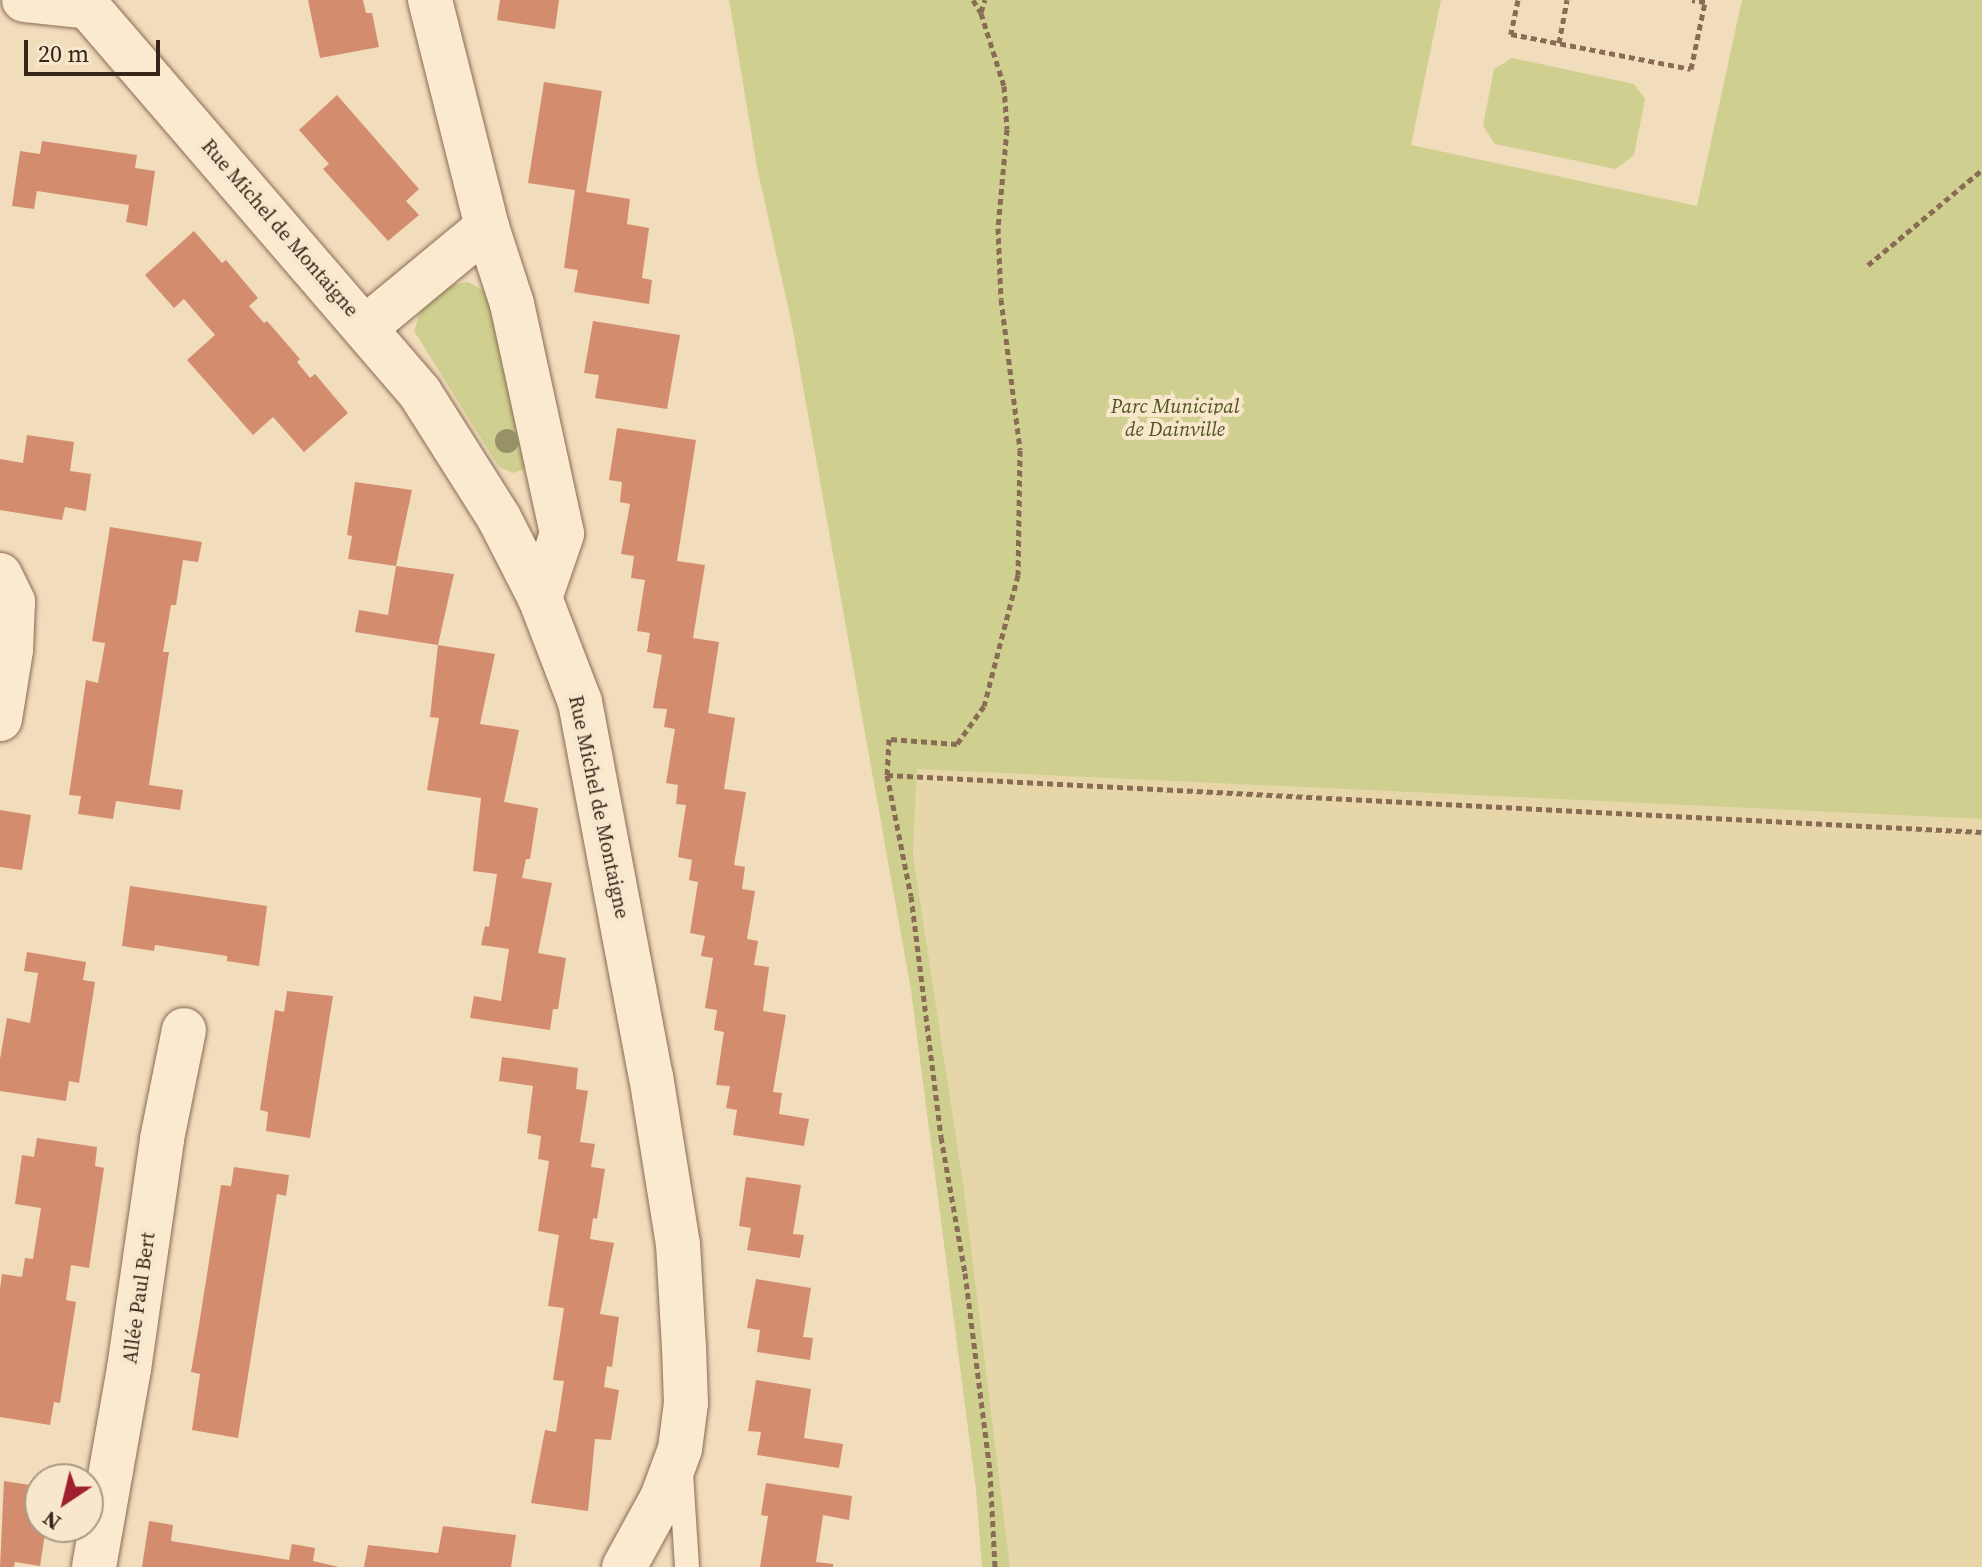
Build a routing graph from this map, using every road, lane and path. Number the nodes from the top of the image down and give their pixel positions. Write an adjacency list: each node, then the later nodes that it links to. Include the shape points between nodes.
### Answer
1 (24, 0): 8 (street)
2 (430, 0): 12 (street)
3 (973, 0): 9 (path)
4 (985, 0): 9 (path)
5 (1518, 0): 10 (path, via 1511,34)
6 (1567, 0): 10 (path)
7 (1692, 0): 10 (path, via 1705,2 1691,69)
8 (86, 3): 14 (street, Rue Michel de Montaigne)
9 (981, 13): 18 (path, via 1004,86 1007,129 998,228 1001,299 1020,450 1018,575 984,706 957,744 889,739)
10 (1559, 43)
11 (1982, 170): 13 (path)
12 (487, 227): 14 (street); 16 (street, via 512,304 562,534)
13 (1868, 265)
14 (366, 327): 16 (street, Rue Michel de Montaigne, via 449,434)
15 (0, 575): 17 (street, via 13,602)
16 (540, 598): 21 (street, Rue Michel de Montaigne, via 580,702 651,1076 678,1244 686,1403)
17 (0, 719)
18 (887, 775): 19 (path); 25 (path, via 911,896 941,1137 965,1273 990,1471)
19 (1982, 832)
20 (184, 1030): 22 (street, Allée Paul Bert)
21 (680, 1449): 23 (street, Rue Michel de Montaigne, via 662,1498); 24 (lane)
22 (94, 1567)
23 (624, 1567)
24 (687, 1567)
25 (995, 1567)

